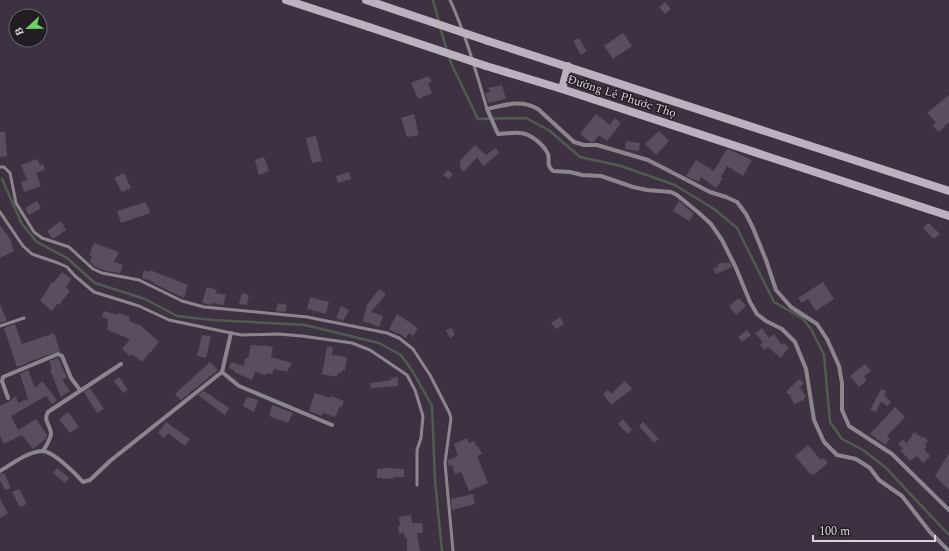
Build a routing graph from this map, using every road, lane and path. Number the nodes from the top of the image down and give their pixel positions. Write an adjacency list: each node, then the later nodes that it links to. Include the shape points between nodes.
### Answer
1 (286, 0): 5 (street, Đường Lê Phước Thọ, bridge, via 486,66)
2 (366, 0): 4 (street, Đường Lê Phước Thọ, bridge)
3 (450, 0): 6 (lane, via 469,48)
4 (568, 66): 5 (street); 8 (street, Đường Lê Phước Thọ)
5 (562, 88): 10 (street, Đường Lê Phước Thọ)
6 (488, 111): 22 (street, via 518,103 531,105 574,142 597,145 648,160 710,192 737,202 753,228 776,290 791,307 817,324 827,339 839,366 845,419 850,426 892,454); 24 (street, via 498,134 523,133 535,140 547,152 548,163 553,171 601,176 633,187 671,192 699,212 722,240 757,314 782,329 795,342 806,368 813,414 824,442 837,455 856,459 870,468 879,480 902,496 930,532)
7 (0, 167): 23 (lane, via 4,167 10,173 16,203 34,232 42,238 69,247 102,273 139,280 176,299 192,304 321,319 388,333 408,345 430,375 451,418 445,463)
8 (949, 191)
9 (0, 212): 13 (lane, via 32,254 67,267 94,292 139,306 169,320)
10 (949, 216)
11 (24, 318): 12 (lane)
12 (0, 326)
13 (231, 333): 15 (street); 21 (lane, via 278,334 352,343 370,350 407,375 423,416 417,450)
14 (121, 364): 16 (street)
15 (222, 372): 18 (street, via 238,386); 19 (street, via 110,461 90,480 83,482 58,458)
16 (80, 390): 17 (street, via 71,378 62,356 58,354 3,377); 19 (street, via 48,412 46,420 51,436)
17 (8, 398)
18 (332, 425)
19 (43, 451): 20 (street, via 29,455)
20 (0, 471)
21 (417, 485)
22 (949, 510)
23 (453, 551)
24 (949, 551)

